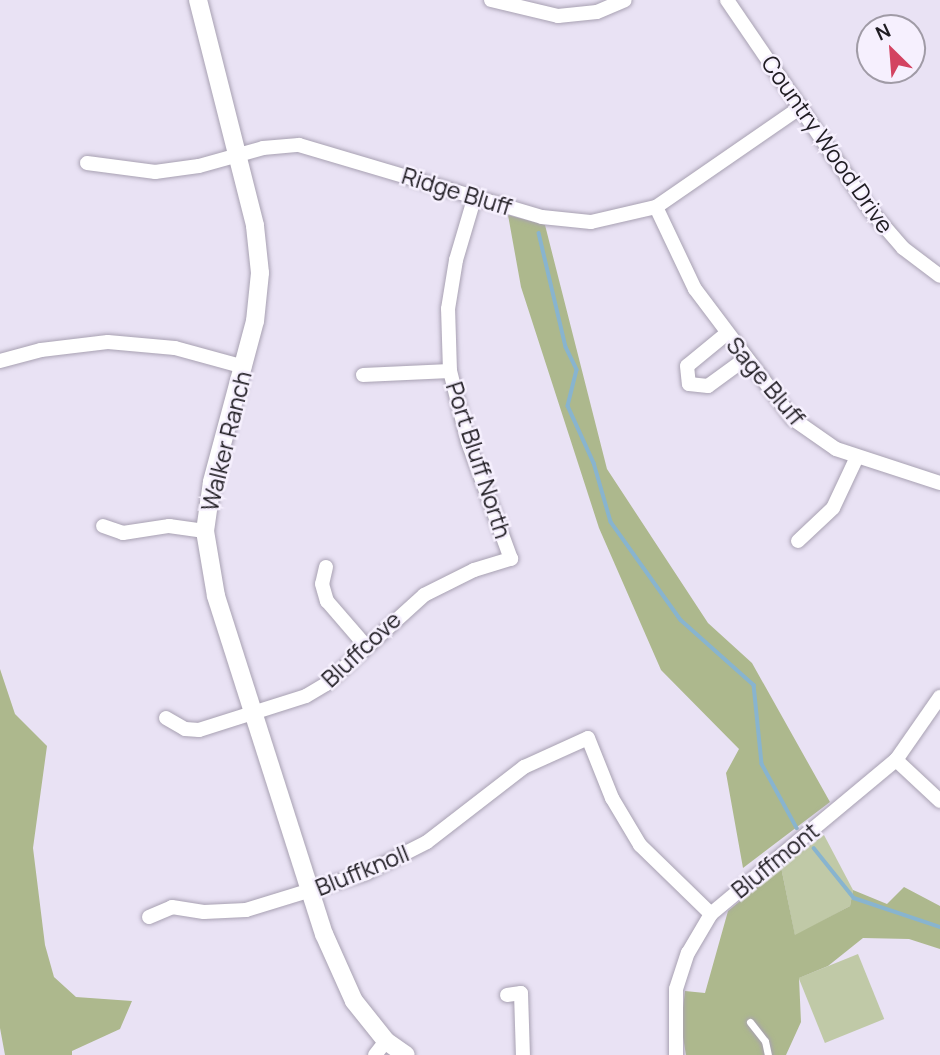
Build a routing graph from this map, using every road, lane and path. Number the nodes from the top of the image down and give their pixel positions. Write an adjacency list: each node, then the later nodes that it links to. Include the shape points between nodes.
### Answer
1 (198, 0): 6 (street, Walker Ranch)
2 (491, 0): 3 (street, via 558,16 597,12)
3 (625, 0)
4 (727, 0): 5 (street, Country Wood Drive)
5 (801, 107): 9 (street, Ridge Bluff); 10 (street, Country Wood Drive, via 886,230)
6 (239, 156): 7 (street, Ridge Bluff, via 155,172); 8 (street, Ridge Bluff, via 263,148 299,145); 14 (street, Walker Ranch, via 260,273)
7 (87, 163)
8 (475, 196): 9 (street, Ridge Bluff, via 575,222 614,219); 15 (street, Port Bluff North, via 456,260 448,309)
9 (656, 207): 11 (street, Sage Bluff, via 680,264)
10 (940, 276)
11 (726, 334): 12 (street, Sage Bluff); 12 (street, via 687,366 689,384 708,386)
12 (745, 359): 17 (street, Sage Bluff, via 793,419 822,442)
13 (0, 361): 14 (street, via 52,348 108,342 174,348)
14 (244, 367): 20 (street, Walker Ranch, via 217,457)
15 (450, 371): 16 (street); 22 (street, Port Bluff North, via 468,442)
16 (363, 375)
17 (858, 457): 18 (street, Sage Bluff); 21 (street, via 833,508)
18 (940, 483)
19 (103, 526): 20 (street, via 123,533 169,526)
20 (205, 531): 26 (street, Walker Ranch, via 216,596)
21 (798, 541)
22 (511, 559): 24 (street, Bluffcove, via 474,570 424,595)
23 (327, 567): 24 (street, via 322,584 327,601)
24 (365, 645): 26 (street, Bluffcove, via 316,690)
25 (940, 697): 28 (street, Bluffmont)
26 (253, 713): 27 (street, Bluffcove, via 199,730 185,729); 30 (street, Walker Ranch)
27 (166, 718)
28 (896, 761): 29 (street); 31 (street, Bluffmont)
29 (940, 802)
30 (310, 892): 31 (street, Bluffknoll, via 397,859 524,767 588,738 612,798 640,845); 32 (street, Bluffknoll, via 246,910 172,907); 35 (street, Walker Ranch, via 354,1001)
31 (711, 914): 38 (street, Bluffmont, via 688,953 676,989)
32 (149, 917)
33 (507, 995): 37 (street, via 521,993)
34 (750, 1022): 39 (lane, via 765,1041)
35 (381, 1048): 36 (street, Walker Ranch)
36 (407, 1055)
37 (523, 1055)
38 (676, 1055)
39 (768, 1055)

